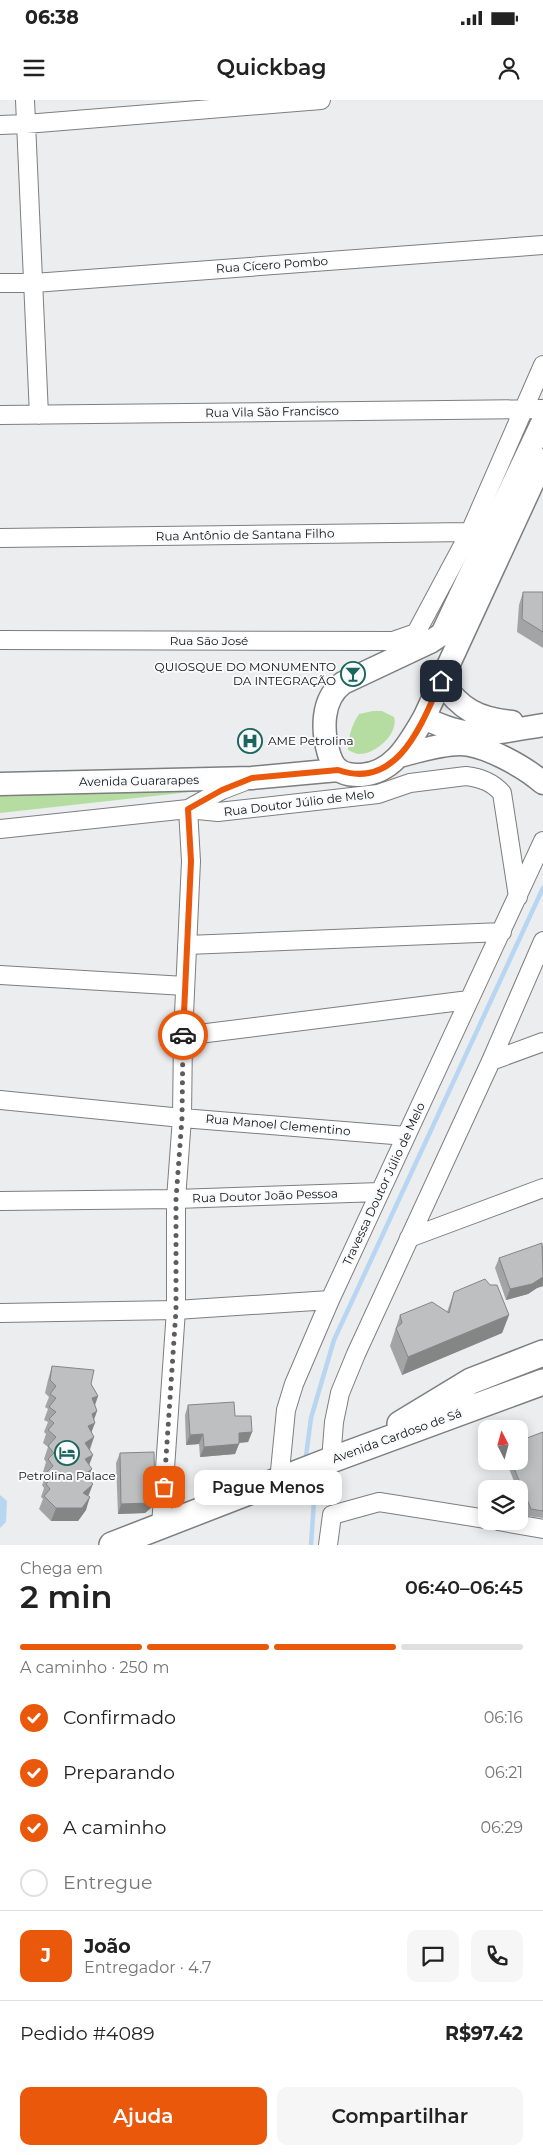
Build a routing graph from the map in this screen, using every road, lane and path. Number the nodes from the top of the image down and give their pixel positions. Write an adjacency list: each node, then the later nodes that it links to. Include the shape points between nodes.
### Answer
1 (25, 100): 3 (street)
2 (321, 100): 3 (street)
3 (26, 124): 4 (street); 6 (street)
4 (0, 125)
5 (543, 245): 6 (street, Rua Cícero Pombo)
6 (34, 283): 7 (street, Rua Cícero Pombo); 12 (street)
7 (0, 284)
8 (543, 365): 9 (street)
9 (524, 408): 10 (street, Rua Vila São Francisco); 12 (street, Rua Vila São Francisco); 15 (street)
10 (543, 409)
11 (0, 415): 12 (street, Rua Vila São Francisco)
12 (39, 415)
13 (543, 421): 15 (main road)
14 (542, 466): 19 (main road)
15 (480, 533): 16 (street, Rua Antônio de Santana Filho); 17 (main road, via 442,634)
16 (0, 538)
17 (423, 638): 18 (street, Rua São José, via 393,641); 23 (main road, via 381,665 343,683 331,695 324,724 326,744)
18 (0, 640)
19 (441, 681): 20 (main road); 21 (main road, via 469,711 509,722)
20 (424, 718): 21 (main road, via 466,732); 22 (main road)
21 (543, 725)
22 (399, 756): 23 (main road, Avenida Guararapes, via 381,770 364,774 352,775); 25 (main road, via 440,746 461,744 480,747)
23 (338, 770): 24 (main road, Avenida Guararapes)
24 (252, 778): 26 (main road, Avenida Guararapes); 27 (street)
25 (543, 783)
26 (0, 784)
27 (188, 809): 28 (street, Rua Doutor Júlio de Melo); 30 (street, Rua Doutor Júlio de Melo, via 218,812 378,794 410,783 466,776 493,783 502,793); 33 (street, via 191,861)
28 (0, 829)
29 (543, 841): 30 (street, Travessa Doutor Júlio de Melo)
30 (518, 897): 31 (street, Travessa Doutor Júlio de Melo)
31 (502, 932): 33 (street); 36 (street, Travessa Doutor Júlio de Melo)
32 (543, 941): 39 (street)
33 (188, 945): 35 (street)
34 (0, 975): 35 (street)
35 (185, 986): 37 (street)
36 (469, 1000): 37 (street); 42 (street, Travessa Doutor Júlio de Melo)
37 (183, 1036): 41 (street)
38 (543, 1042): 39 (street)
39 (491, 1061): 47 (street)
40 (0, 1100): 41 (street, Rua Manoel Clementino)
41 (182, 1118): 42 (street, Rua Manoel Clementino); 45 (street)
42 (406, 1136): 44 (street, Travessa Doutor Júlio de Melo)
43 (543, 1188): 47 (street)
44 (380, 1192): 45 (street, Rua Doutor João Pessoa); 48 (street, Travessa Doutor Júlio de Melo)
45 (176, 1199): 46 (street, Rua Doutor João Pessoa); 49 (street)
46 (0, 1201)
47 (409, 1238): 54 (street, via 340,1393)
48 (330, 1300): 49 (street); 55 (street, Travessa Doutor Júlio de Melo, via 289,1401)
49 (176, 1310): 50 (street); 57 (street)
50 (0, 1313)
51 (543, 1353): 53 (highway, via 463,1385)
52 (543, 1382): 53 (highway, Avenida Cardoso de Sá)
53 (362, 1449): 54 (highway, Avenida Cardoso de Sá)
54 (331, 1460): 55 (highway, Avenida Cardoso de Sá)
55 (279, 1481): 57 (highway, Avenida Cardoso de Sá)
56 (478, 1518): 61 (street, via 389,1502 370,1503 333,1514)
57 (161, 1526): 60 (highway, Avenida Cardoso de Sá)
58 (528, 1526): 59 (street)
59 (543, 1529)
60 (112, 1545)
61 (328, 1545)

